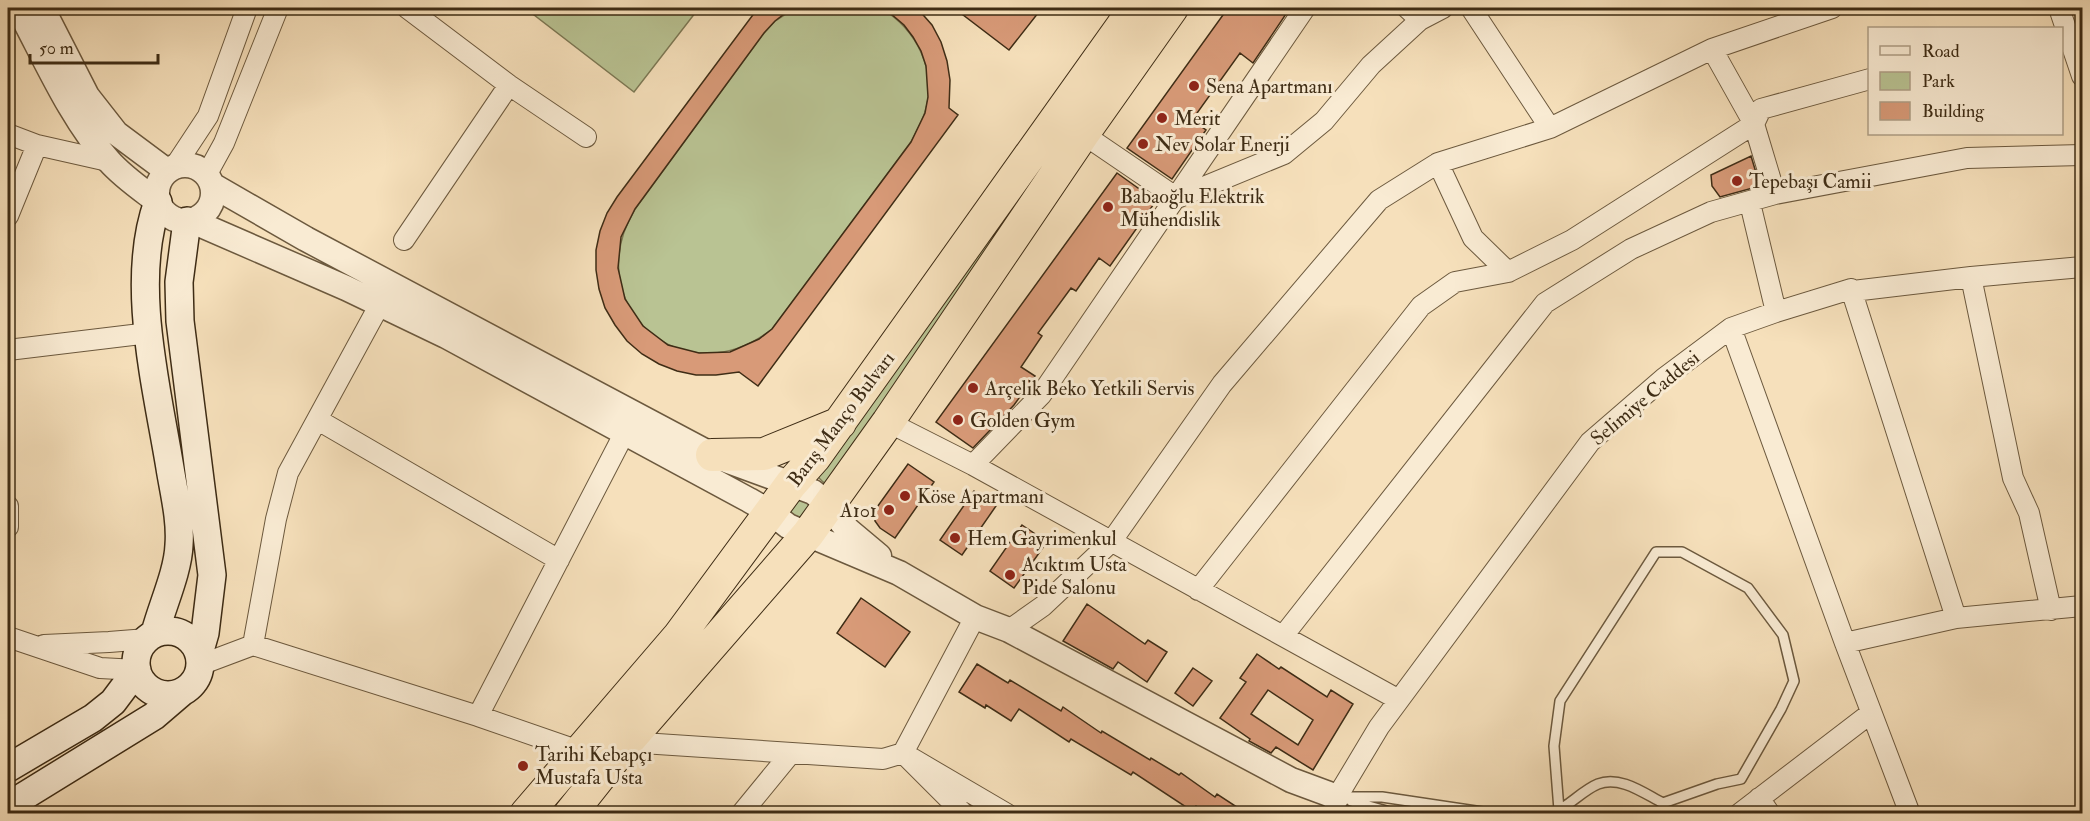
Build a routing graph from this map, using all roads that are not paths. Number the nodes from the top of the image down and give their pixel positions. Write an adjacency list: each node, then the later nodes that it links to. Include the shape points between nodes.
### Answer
1 (18, 8): 28 (street, via 82,127)
2 (42, 8): 30 (street, via 87,96 116,133)
3 (247, 8): 30 (street, via 208,116)
4 (278, 8): 31 (street)
5 (408, 8): 20 (street)
6 (1135, 8): 50 (highway, Barış Manço Bulvarı)
7 (1172, 8): 24 (highway, Barış Manço Bulvarı)
8 (1305, 8): 33 (street)
9 (1443, 8): 13 (street)
10 (1471, 8): 22 (street)
11 (1832, 8): 17 (street)
12 (2059, 8): 14 (street)
13 (1413, 14): 33 (street, via 1324,121 1284,154)
14 (2063, 27)
15 (2063, 28): 16 (street)
16 (2066, 43): 18 (street)
17 (1712, 49): 21 (street); 22 (street)
18 (2082, 76)
19 (1868, 79): 21 (street, via 1761,109)
20 (509, 84): 25 (street); 38 (street)
21 (1754, 124): 32 (street); 40 (street, via 1572,240)
22 (1550, 128): 29 (street)
23 (8, 134): 26 (street)
24 (1083, 134): 33 (street); 49 (highway, Barış Manço Bulvarı)
25 (586, 137)
26 (37, 145): 28 (street); 36 (street)
27 (2082, 155): 32 (street, via 1967,158)
28 (108, 161): 34 (street)
29 (1438, 164): 40 (street, via 1473,238); 60 (street, via 1379,200 1331,254 1222,384)
30 (171, 168): 31 (street, via 186,164 198,167); 34 (street, via 158,185)
31 (210, 179): 37 (street, via 214,192 210,207); 52 (street, via 306,239)
32 (1775, 194): 35 (street)
33 (1177, 198): 53 (street, via 1041,395)
34 (158, 202): 37 (street, via 168,216); 46 (main road, via 147,247)
35 (1750, 203): 44 (street); 70 (street, via 1712,212 1631,249 1545,303)
36 (8, 216)
37 (190, 221): 43 (street); 75 (main road, via 179,282 180,321 212,575)
38 (404, 240)
39 (2082, 267): 41 (street, Selimiye Caddesi)
40 (1508, 272): 63 (street, via 1455,282 1421,306)
41 (1971, 277): 42 (street, Selimiye Caddesi); 65 (street, via 2013,478 2030,513)
42 (1851, 289): 44 (street, Selimiye Caddesi); 67 (street)
43 (380, 304): 48 (street); 51 (street)
44 (1776, 312): 45 (street, Selimiye Caddesi)
45 (1731, 328): 72 (street); 78 (street, Selimiye Caddesi, via 1664,378 1590,442)
46 (149, 333): 47 (street); 69 (main road, via 180,546)
47 (8, 350)
48 (318, 420): 61 (street); 74 (street, via 288,473)
49 (888, 422): 53 (street); 56 (highway, Barış Manço Bulvarı)
50 (841, 423): 52 (highway, via 764,454); 54 (highway, Barış Manço Bulvarı)
51 (625, 432): 57 (street); 61 (street)
52 (712, 455): 54 (street)
53 (973, 465): 60 (street)
54 (791, 484): 56 (street, via 813,492); 57 (highway, Barış Manço Bulvarı)
55 (8, 506): 58 (street)
56 (828, 507): 59 (highway, Barış Manço Bulvarı); 62 (street, via 848,530)
57 (770, 512): 59 (street, via 788,526); 82 (highway, Barış Manço Bulvarı, via 679,636)
58 (8, 527)
59 (808, 534): 62 (street); 81 (highway, Barış Manço Bulvarı)
60 (1111, 542): 63 (street); 68 (street, via 1043,606)
61 (559, 560): 80 (street)
62 (899, 573): 66 (street)
63 (1198, 590): 70 (street)
64 (2082, 606): 65 (street)
65 (2050, 610): 67 (street)
66 (975, 617): 68 (street); 84 (street)
67 (1956, 618): 72 (street)
68 (1009, 630): 86 (street)
69 (151, 636): 73 (street); 75 (main road, via 169,631 182,634 193,642); 76 (main road, via 140,647)
70 (1283, 636): 78 (street)
71 (8, 637): 73 (street)
72 (1845, 643): 79 (street)
73 (32, 645): 76 (street, via 99,668)
74 (253, 645): 75 (street); 80 (street)
75 (200, 660): 77 (main road, via 198,676)
76 (137, 670): 77 (main road, via 142,680 160,693); 85 (main road, via 113,702 93,718)
77 (182, 692): 87 (main road, via 154,716)
78 (1399, 700): 86 (street, Selimiye Caddesi, via 1379,727)
79 (1871, 713): 88 (street); 98 (street)
80 (478, 716): 82 (street)
81 (627, 742): 83 (street); 92 (highway, Barış Manço Bulvarı)
82 (579, 751): 91 (highway, Barış Manço Bulvarı)
83 (791, 753): 84 (street, via 883,759); 93 (street)
84 (903, 753): 89 (street); 94 (street)
85 (8, 768)
86 (1335, 805): 95 (lane); 96 (lane, via 1382,797)
87 (8, 806)
88 (1765, 806): 97 (street)
89 (960, 812)
90 (1556, 812): 90 (lane, via 1599,783 1619,782 1663,803 1741,779 1794,681 1783,635 1748,588 1682,552 1656,552 1560,701 1554,746)
91 (526, 813)
92 (570, 813)
93 (741, 813)
94 (1007, 813)
95 (1397, 813)
96 (1496, 813)
97 (1739, 813)
98 (1910, 813)

